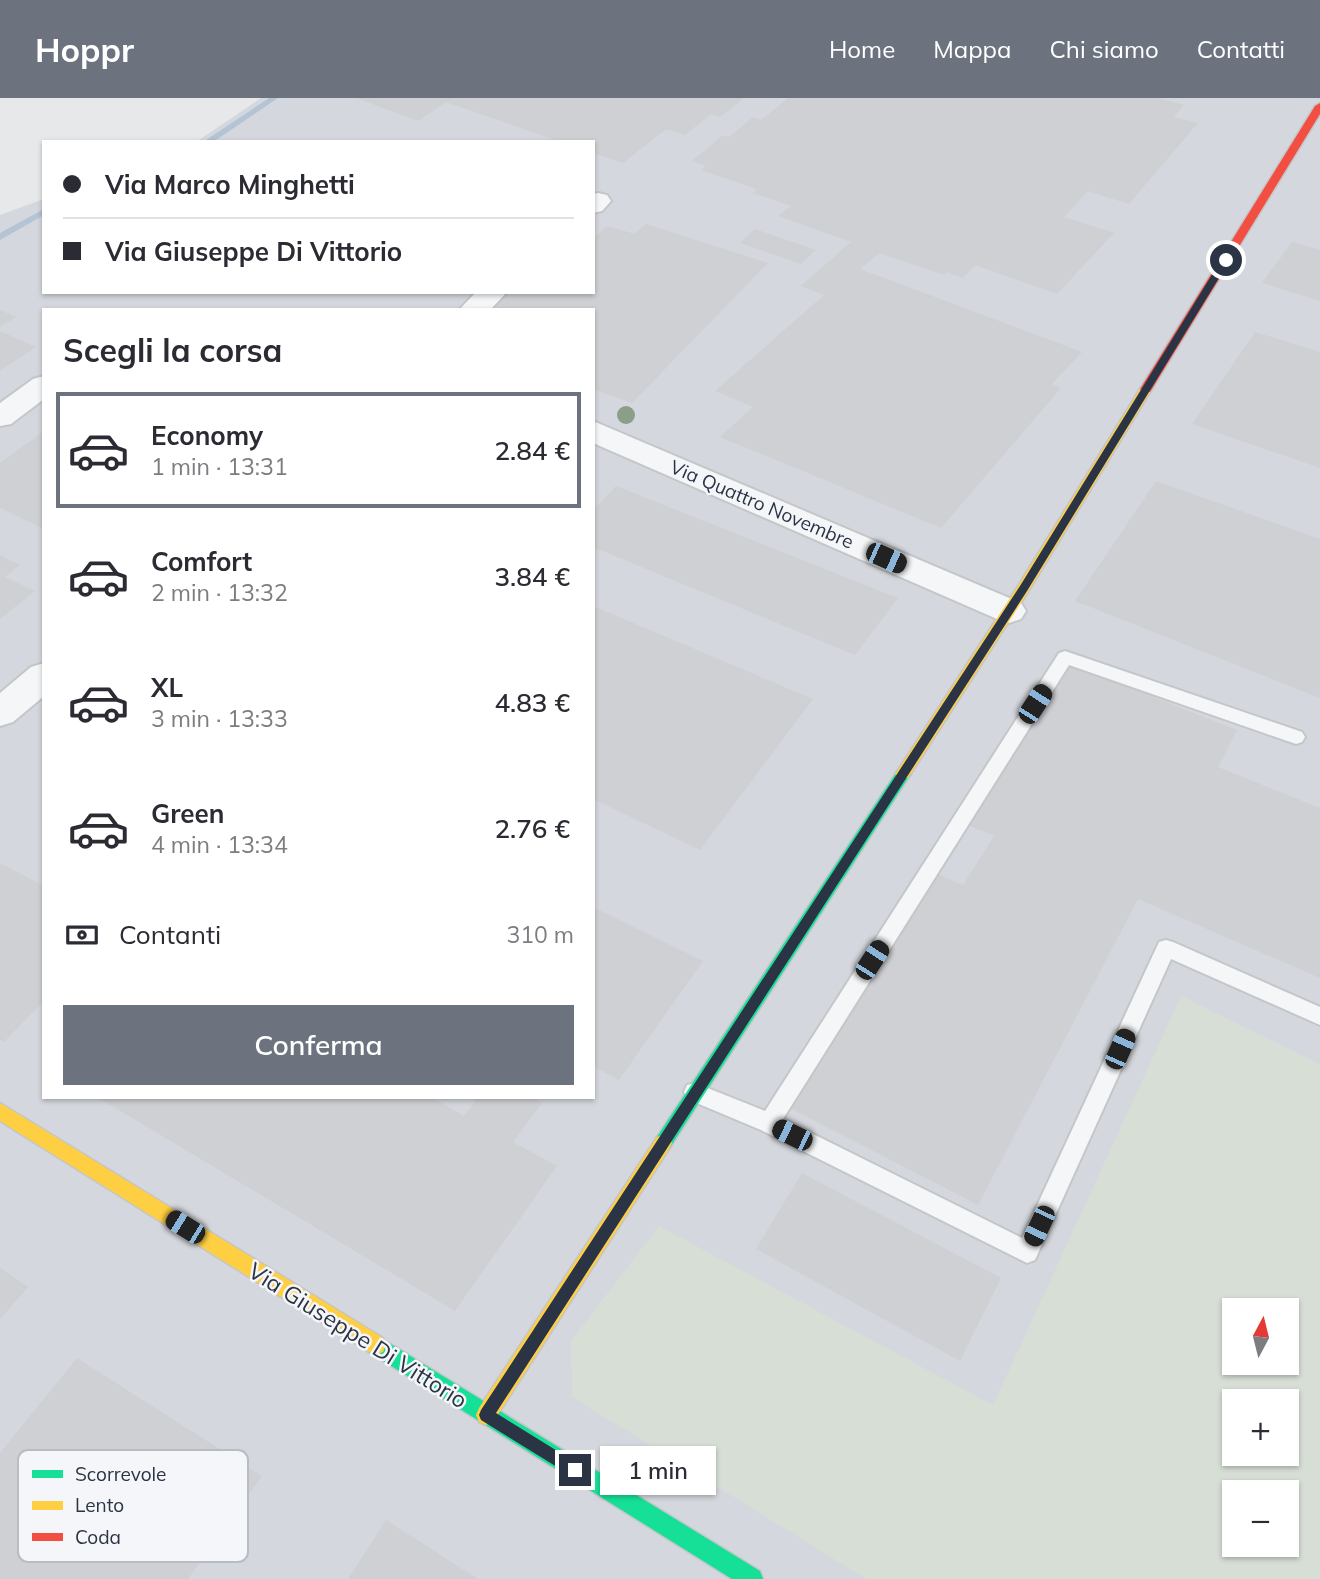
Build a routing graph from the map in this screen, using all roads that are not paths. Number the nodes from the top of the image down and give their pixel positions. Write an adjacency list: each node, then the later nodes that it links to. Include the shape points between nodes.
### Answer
1 (1320, 106): 7 (street)
2 (491, 294): 3 (street)
3 (475, 308)
4 (42, 386): 5 (street)
5 (0, 417)
6 (595, 432): 7 (street, Via Quattro Novembre)
7 (1009, 611): 12 (street)
8 (42, 678): 9 (street)
9 (0, 713)
10 (1296, 737): 14 (lane, via 1065,657)
11 (1320, 1016): 14 (lane, via 1166,948 1027,1252)
12 (695, 1092): 14 (lane); 15 (street)
13 (0, 1111): 15 (street, Via Giuseppe Di Vittorio)
14 (769, 1124)
15 (486, 1415): 16 (street, Via Giuseppe Di Vittorio)
16 (752, 1579)

